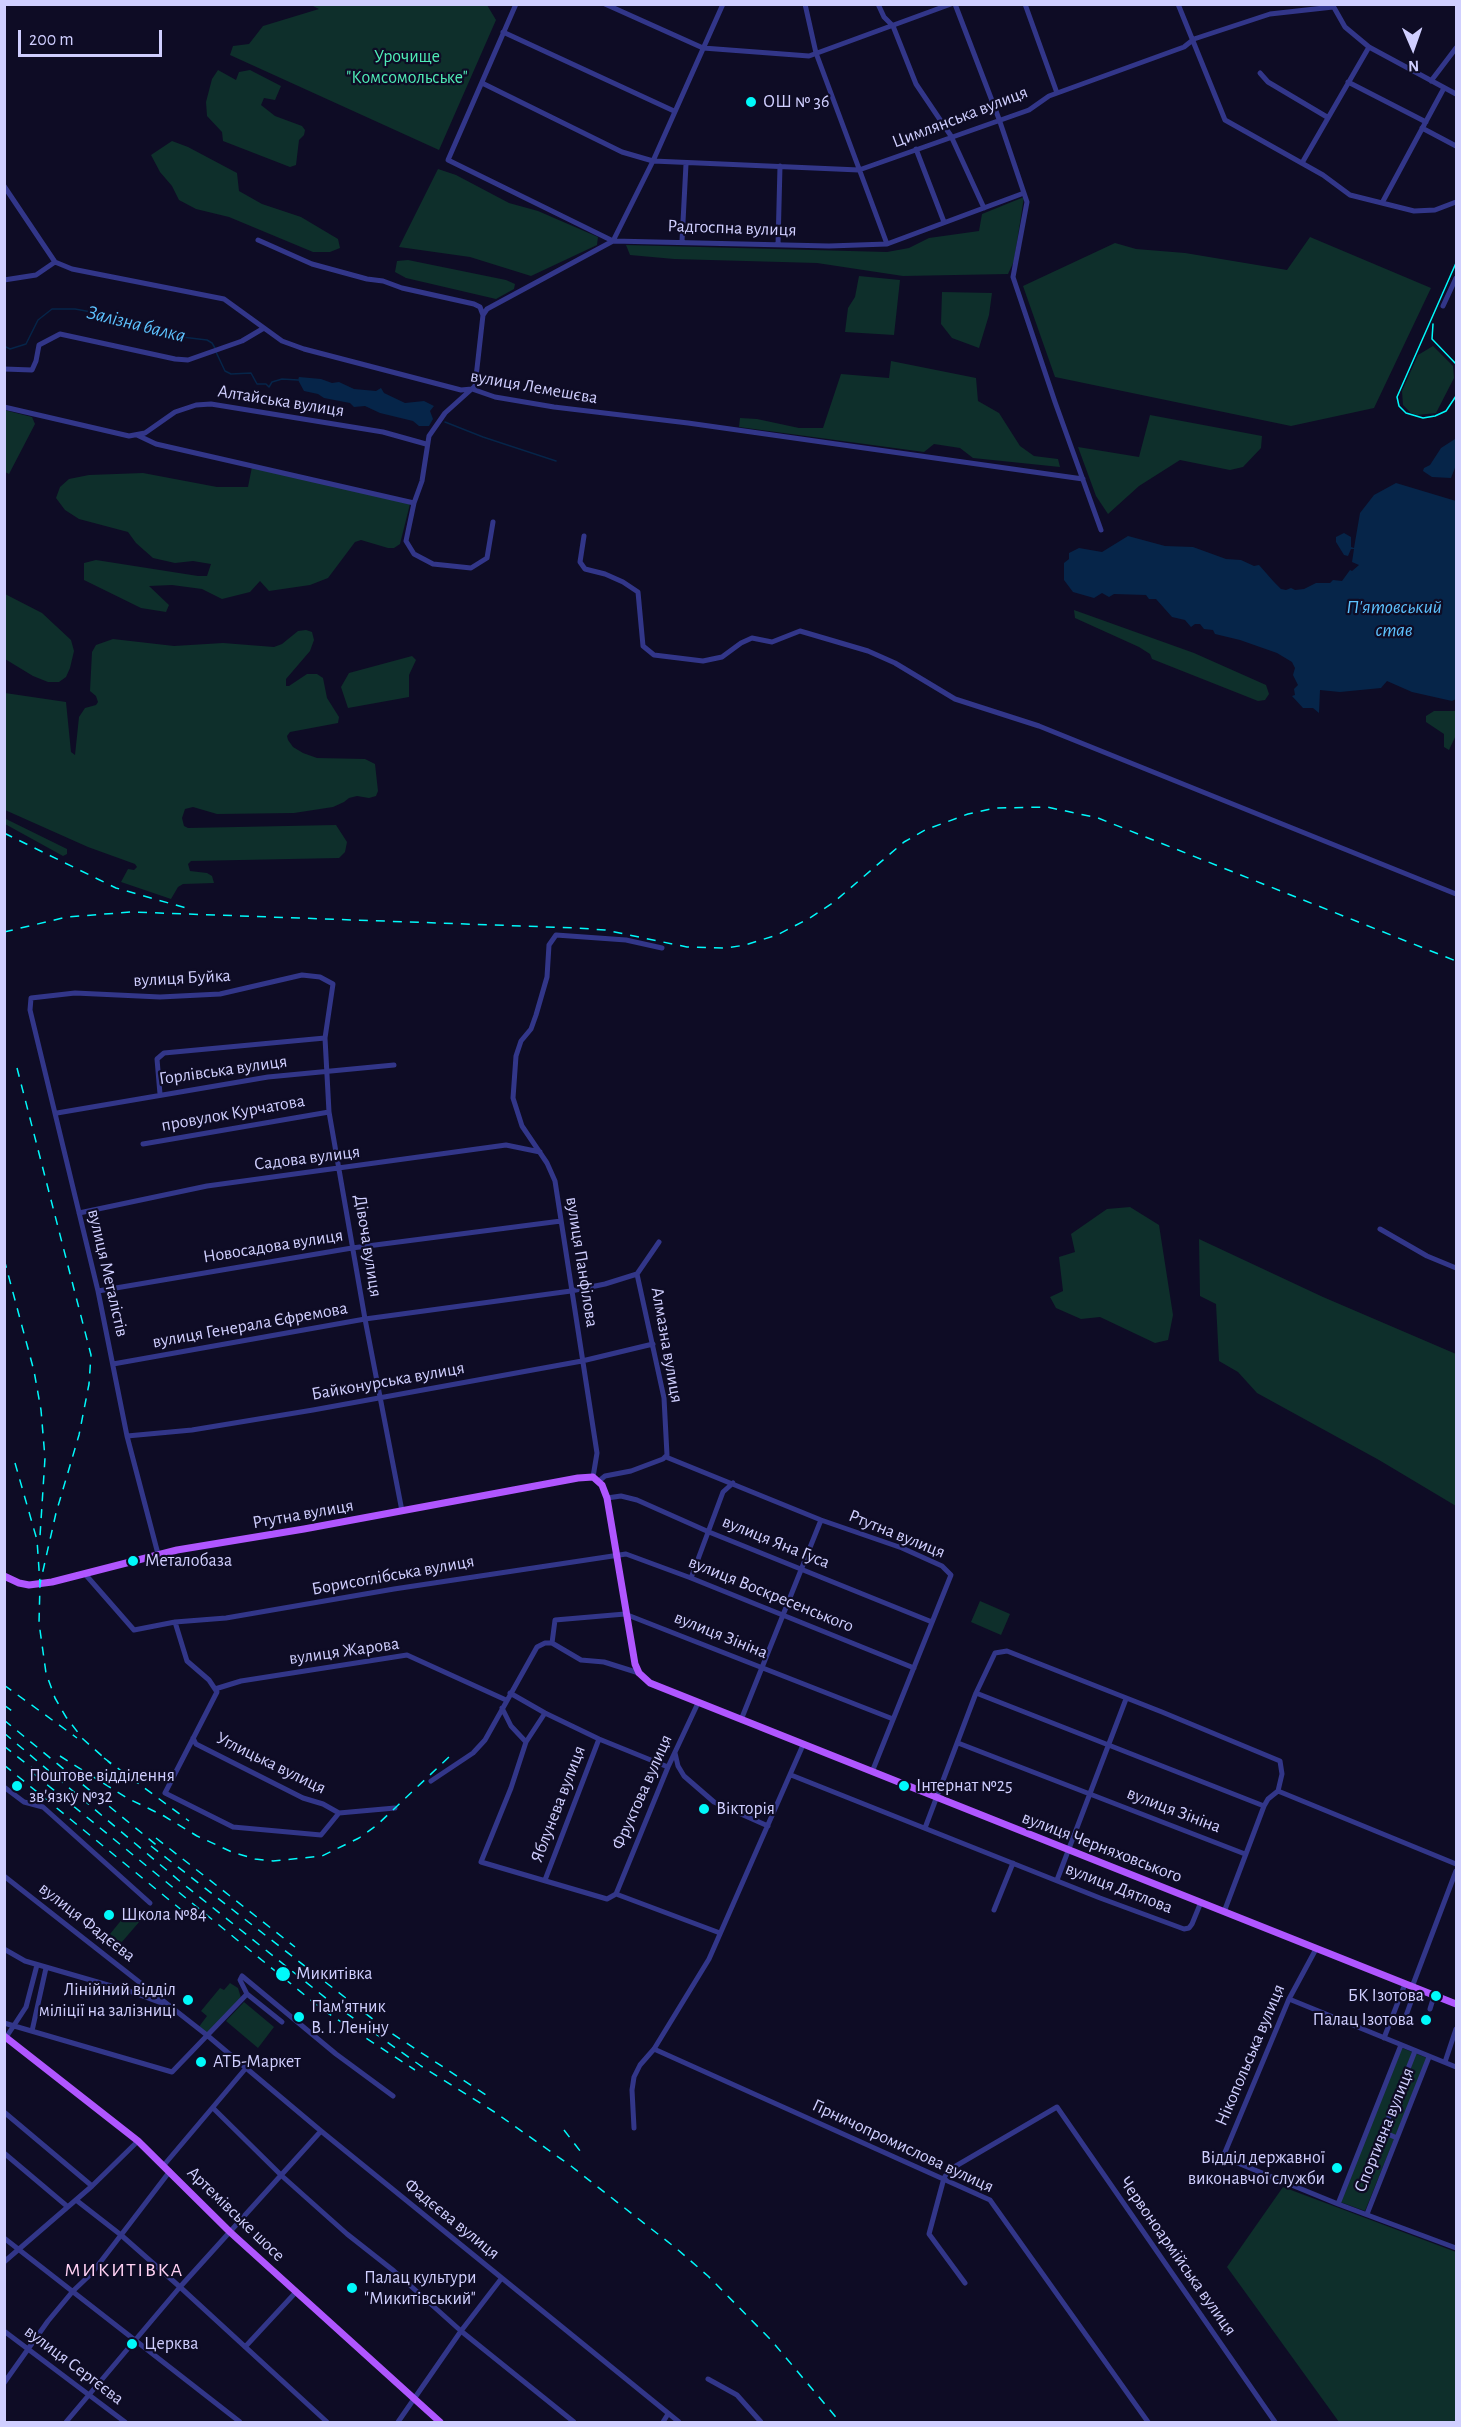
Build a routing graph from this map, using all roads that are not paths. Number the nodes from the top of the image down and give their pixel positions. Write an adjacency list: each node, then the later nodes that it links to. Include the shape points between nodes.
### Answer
1 (516, 4): 13 (street)
2 (605, 4): 11 (street)
3 (623, 4): 11 (street)
4 (723, 4): 16 (street)
5 (805, 4): 18 (street)
6 (878, 4): 12 (street)
7 (953, 4): 12 (street); 28 (street)
8 (1025, 4): 24 (street)
9 (1178, 4): 14 (street)
10 (1333, 5): 14 (street, Цимлянська вулиця, via 1270,14); 15 (street, via 1345,27)
11 (620, 11): 16 (street)
12 (893, 26): 18 (street); 30 (street, via 916,84)
13 (503, 32): 22 (street); 26 (street)
14 (1194, 39): 24 (street, Цимлянська вулиця, via 1184,47); 34 (street, via 1225,120)
15 (1369, 47): 20 (street); 21 (street)
16 (703, 48): 18 (street, via 809,56); 26 (street)
17 (1456, 48): 20 (street)
18 (816, 53): 37 (street)
19 (1260, 72): 27 (street, via 1268,82)
20 (1431, 81): 23 (street)
21 (1348, 82): 27 (street); 29 (street)
22 (482, 83): 33 (street, Цимлянська вулиця, via 622,152); 45 (street, Радгоспна вулиця, via 448,160)
23 (1444, 88): 25 (street); 29 (street)
24 (1057, 93): 28 (street, Цимлянська вулиця, via 1029,110)
25 (1456, 94)
26 (674, 111): 33 (street)
27 (1327, 117): 34 (street)
28 (999, 120): 30 (street, Цимлянська вулиця); 39 (street)
29 (1424, 125): 31 (street); 41 (street)
30 (951, 136): 32 (street, Цимлянська вулиця); 42 (street)
31 (1456, 146)
32 (916, 149): 37 (street, Цимлянська вулиця); 43 (street)
33 (653, 161): 35 (street, Цимлянська вулиця); 45 (street)
34 (1302, 163): 41 (street, via 1350,195)
35 (686, 164): 36 (street, Цимлянська вулиця); 46 (street)
36 (780, 166): 37 (street, Цимлянська вулиця); 47 (street)
37 (859, 170): 48 (street)
38 (4, 186): 49 (street)
39 (1024, 193): 42 (street, Радгоспна вулиця); 60 (street, via 1027,202 1013,277)
40 (1456, 202): 41 (street, via 1421,211)
41 (1382, 203)
42 (984, 207): 43 (street, Радгоспна вулиця)
43 (944, 222): 48 (street, Радгоспна вулиця)
44 (258, 240): 53 (street, via 312,264 474,304)
45 (614, 241): 46 (street, Радгоспна вулиця); 53 (street, via 493,305)
46 (682, 241): 47 (street, Радгоспна вулиця)
47 (778, 244): 48 (street, Радгоспна вулиця)
48 (887, 244)
49 (56, 262): 51 (street, via 36,274); 54 (street, вулиця Лемешєва, via 72,269 224,299)
50 (1456, 278): 52 (street)
51 (4, 280)
52 (1443, 306)
53 (483, 315): 56 (street, via 477,381)
54 (264, 328): 55 (street, via 242,341 188,360 60,334 39,345 32,370); 56 (street, вулиця Лемешєва, via 292,346 461,390)
55 (4, 369)
56 (472, 389): 59 (street, via 445,413); 60 (street, вулиця Лемешєва, via 554,407)
57 (4, 407): 58 (street, via 119,435)
58 (137, 435): 59 (street, Алтайська вулиця, via 175,412 211,404 374,431); 61 (street, via 156,444)
59 (426, 444): 61 (street, via 422,481)
60 (1083, 479): 63 (street)
61 (414, 503): 62 (street, via 406,541 414,554 433,564 471,568 487,558)
62 (493, 522)
63 (1101, 530)
64 (585, 537): 65 (street, via 580,562 585,569 605,574 638,592 643,646 654,655 703,661 722,657 752,638 772,642 800,631 868,651 955,699 1039,726)
65 (1456, 894)
66 (662, 948): 76 (street, вулиця Панфілова, via 626,940 556,935 549,945 547,977 536,1015 516,1056 513,1098 522,1126)
67 (333, 984): 68 (street, вулиця Буйка, via 320,977 302,975 220,994 160,997 75,993); 69 (street, Дівоча вулиця)
68 (31, 998): 74 (street, вулиця Металістів, via 30,1010)
69 (326, 1038): 71 (street, Дівоча вулиця); 72 (street, via 164,1053 157,1059)
70 (394, 1065): 71 (street, Горлівська вулиця)
71 (327, 1071): 72 (street, Горлівська вулиця); 73 (street, Дівоча вулиця)
72 (160, 1094): 74 (street, Горлівська вулиця)
73 (329, 1112): 75 (street, провулок Курчатова); 77 (street, Дівоча вулиця)
74 (57, 1113): 78 (street, вулиця Металістів)
75 (143, 1144)
76 (540, 1152): 77 (street, Садова вулиця, via 506,1145); 79 (street, вулиця Панфілова, via 555,1181)
77 (340, 1169): 78 (street, Садова вулиця, via 207,1186); 82 (street, Дівоча вулиця)
78 (78, 1213): 86 (street, вулиця Металістів)
79 (561, 1221): 82 (street, Новосадова вулиця); 85 (street, вулиця Панфілова)
80 (1380, 1229): 83 (street)
81 (659, 1242): 84 (street)
82 (352, 1248): 86 (street, Новосадова вулиця); 87 (street, Дівоча вулиця)
83 (1456, 1268)
84 (637, 1274): 85 (street, Алмазна вулиця); 88 (street, Алмазна вулиця)
85 (571, 1291): 87 (street, вулиця Генерала Єфремова); 89 (street, вулиця Панфілова)
86 (98, 1292): 90 (street, вулиця Металістів)
87 (365, 1319): 90 (street, вулиця Генерала Єфремова); 91 (street, Дівоча вулиця)
88 (653, 1344): 89 (street, Байконурська вулиця); 93 (street, Алмазна вулиця, via 664,1398)
89 (582, 1361): 91 (street, Байконурська вулиця); 94 (street, вулиця Панфілова, via 597,1453)
90 (113, 1364): 92 (street, вулиця Металістів)
91 (379, 1398): 92 (street, Байконурська вулиця, via 192,1430); 97 (street, Дівоча вулиця)
92 (127, 1436): 100 (street, вулиця Металістів)
93 (667, 1456): 94 (street, Ртутна вулиця, via 631,1471); 95 (street, Ртутна вулиця)
94 (596, 1479): 96 (main road); 97 (main road, Ртутна вулиця, via 578,1478)
95 (733, 1483): 98 (street, Ртутна вулиця); 99 (street, via 723,1492)
96 (607, 1498): 99 (street, вулиця Яна Гуса, via 637,1500); 101 (main road)
97 (402, 1511): 100 (main road, Ртутна вулиця)
98 (821, 1520): 102 (street); 109 (street, Ртутна вулиця, via 942,1566 951,1575)
99 (709, 1532): 102 (street, вулиця Яна Гуса); 105 (street)
100 (158, 1554): 103 (main road, Ртутна вулиця)
101 (616, 1554): 105 (street, вулиця Воскресенського, via 626,1554); 106 (main road); 108 (street, Борисоглібська вулиця, via 226,1618)
102 (801, 1568): 107 (street); 109 (street, вулиця Яна Гуса)
103 (85, 1574): 104 (main road, Ртутна вулиця, via 40,1584 19,1583); 108 (street, Борисоглібська вулиця, via 134,1630)
104 (4, 1576)
105 (691, 1578): 107 (street, вулиця Воскресенського)
106 (626, 1614): 110 (street, вулиця Зініна, via 555,1620); 111 (street, вулиця Зініна); 113 (main road)
107 (782, 1615): 111 (street); 112 (street, вулиця Воскресенського)
108 (175, 1622): 114 (street, via 187,1660)
109 (932, 1622): 112 (street, Ртутна вулиця)
110 (552, 1643): 113 (street, via 581,1660 604,1662); 115 (street, via 537,1647)
111 (760, 1667): 122 (street, вулиця Зініна); 123 (street)
112 (914, 1668): 122 (street, Ртутна вулиця)
113 (639, 1673): 119 (main road, вулиця Черняховського, via 650,1683)
114 (216, 1690): 118 (street, вулиця Жарова, via 241,1681 407,1655); 124 (street, Углицька вулиця)
115 (510, 1693): 118 (street); 121 (street)
116 (976, 1693): 117 (street, via 995,1653 1007,1651); 127 (street); 129 (street)
117 (1126, 1699): 129 (street); 136 (street, via 1280,1761)
118 (506, 1700): 120 (street)
119 (698, 1703): 123 (main road, вулиця Черняховського); 130 (street, Фруктова вулиця)
120 (502, 1708): 126 (street, via 511,1726); 134 (street, via 485,1740 473,1753)
121 (545, 1713): 125 (street); 126 (street)
122 (893, 1719): 132 (street, Ртутна вулиця)
123 (741, 1720): 128 (main road, вулиця Черняховського)
124 (193, 1738): 141 (street, Углицька вулиця, via 196,1744); 141 (street, Углицька вулиця, via 165,1793 233,1827 321,1835)
125 (599, 1739): 131 (street); 151 (street, Яблунева вулиця)
126 (526, 1742): 151 (street, via 512,1788 481,1862)
127 (958, 1743): 137 (street, вулиця Зініна); 138 (street)
128 (803, 1744): 132 (main road, вулиця Черняховського); 133 (street)
129 (1109, 1745): 137 (street); 139 (street)
130 (675, 1752): 131 (street, Фруктова вулиця); 142 (street, via 684,1776 714,1802)
131 (668, 1767): 152 (street, Фруктова вулиця)
132 (872, 1772): 138 (main road, вулиця Черняховського)
133 (791, 1775): 142 (street); 143 (street, вулиця Дятлова)
134 (431, 1781)
135 (4, 1787): 154 (street, via 24,1802 43,1807)
136 (1278, 1791): 139 (street); 147 (street)
137 (1091, 1794): 144 (street); 145 (street, вулиця Зініна)
138 (935, 1798): 143 (street); 144 (main road, вулиця Черняховського)
139 (1264, 1806): 145 (street)
140 (395, 1808): 141 (street, Углицька вулиця)
141 (339, 1813)
142 (768, 1826): 157 (street)
143 (926, 1828): 146 (street, вулиця Дятлова)
144 (1068, 1850): 150 (street); 153 (main road, вулиця Черняховського)
145 (1245, 1854): 156 (street)
146 (1013, 1863): 150 (street, вулиця Дятлова); 155 (street)
147 (1456, 1864)
148 (1456, 1871): 162 (street)
149 (4, 1876): 167 (street, вулиця Фадєєва)
150 (1057, 1880): 153 (street, вулиця Дятлова, via 1184,1929 1192,1924)
151 (545, 1881): 152 (street, via 607,1899)
152 (616, 1893): 157 (street)
153 (1201, 1902): 156 (main road, вулиця Черняховського)
154 (150, 1903)
155 (994, 1910)
156 (1224, 1912): 159 (main road, вулиця Черняховського)
157 (720, 1933): 179 (street, via 709,1959)
158 (4, 1949): 160 (street)
159 (1316, 1949): 162 (main road, вулиця Черняховського); 165 (street, Нікопольська вулиця)
160 (37, 1965): 161 (street); 172 (street, via 26,2007)
161 (46, 1968): 167 (street); 174 (street)
162 (1411, 1986): 164 (main road, вулиця Черняховського); 171 (street); 177 (street)
163 (247, 1994): 169 (street); 175 (street); 185 (street, via 242,1976)
164 (1434, 1995): 166 (main road, вулиця Черняховського); 168 (street)
165 (1289, 1999): 177 (street); 199 (street, Нікопольська вулиця, via 1223,2157)
166 (1456, 2004)
167 (168, 2006): 175 (street, вулиця Фадєєва)
168 (1430, 2009)
169 (282, 2022)
170 (4, 2024): 172 (street)
171 (1403, 2024)
172 (14, 2026): 174 (street); 176 (street)
173 (1456, 2029): 182 (street)
174 (32, 2031): 175 (street, via 172,2072)
175 (208, 2036): 184 (street, Фадєєва вулиця)
176 (5, 2038): 191 (main road, Артемівське шосе)
177 (1384, 2038): 178 (street)
178 (1401, 2045): 180 (street); 199 (street, Спортивна вулиця)
179 (654, 2049): 188 (street, via 640,2065 632,2083); 196 (street, Гірничопромислова вулиця)
180 (1415, 2051): 181 (street); 190 (street, via 1383,2132)
181 (1429, 2057): 182 (street); 190 (street, Спортивна вулиця)
182 (1445, 2062): 183 (street)
183 (1456, 2067)
184 (246, 2068): 186 (street); 189 (street, Фадєєва вулиця)
185 (393, 2096)
186 (213, 2108): 193 (street); 195 (street)
187 (4, 2112): 197 (street)
188 (634, 2127)
189 (321, 2131): 195 (street); 208 (street, Фадєєва вулиця)
190 (1397, 2138): 201 (street, Спортивна вулиця)
191 (138, 2141): 193 (main road, Артемівське шосе); 197 (street)
192 (4, 2153): 200 (street)
193 (164, 2165): 194 (main road, Артемівське шосе)
194 (170, 2171): 202 (main road, Артемівське шосе); 203 (street)
195 (282, 2176): 202 (street); 214 (street)
196 (944, 2178): 209 (street, via 929,2234); 233 (street, Гірничопромислова вулиця, via 990,2200); 234 (street, Червоноармійська вулиця, via 949,2170 1057,2107)
197 (92, 2186): 198 (street)
198 (75, 2200): 200 (street); 203 (street)
199 (1338, 2204): 201 (street)
200 (68, 2206): 206 (street)
201 (1367, 2214): 205 (street)
202 (230, 2232): 210 (street); 212 (main road, Артемівське шосе)
203 (121, 2235): 210 (street); 211 (street)
204 (4, 2238): 206 (street)
205 (1456, 2248)
206 (19, 2249): 207 (street); 211 (street)
207 (4, 2262)
208 (501, 2279): 214 (street); 222 (street, Фадєєва вулиця)
209 (965, 2283)
210 (180, 2287): 215 (street); 216 (street)
211 (73, 2291): 215 (street); 217 (street)
212 (296, 2292): 216 (street); 221 (main road, Артемівське шосе)
213 (4, 2331): 217 (street, вулиця Сергєєва)
214 (461, 2331): 221 (street); 229 (street)
215 (136, 2340): 220 (street); 225 (street)
216 (245, 2347): 226 (street)
217 (29, 2350): 219 (street); 220 (street, вулиця Сергєєва)
218 (708, 2379): 232 (street, via 737,2395)
219 (4, 2383)
220 (89, 2395): 223 (street); 224 (street, вулиця Сергєєва)
221 (415, 2401): 227 (street); 228 (main road, Артемівське шосе)
222 (668, 2414): 230 (street); 231 (street, Фадєєва вулиця)
223 (66, 2422)
224 (125, 2422)
225 (240, 2422)
226 (327, 2422)
227 (398, 2422)
228 (440, 2422)
229 (574, 2422)
230 (663, 2422)
231 (679, 2422)
232 (761, 2422)
233 (1148, 2422)
234 (1275, 2422)

